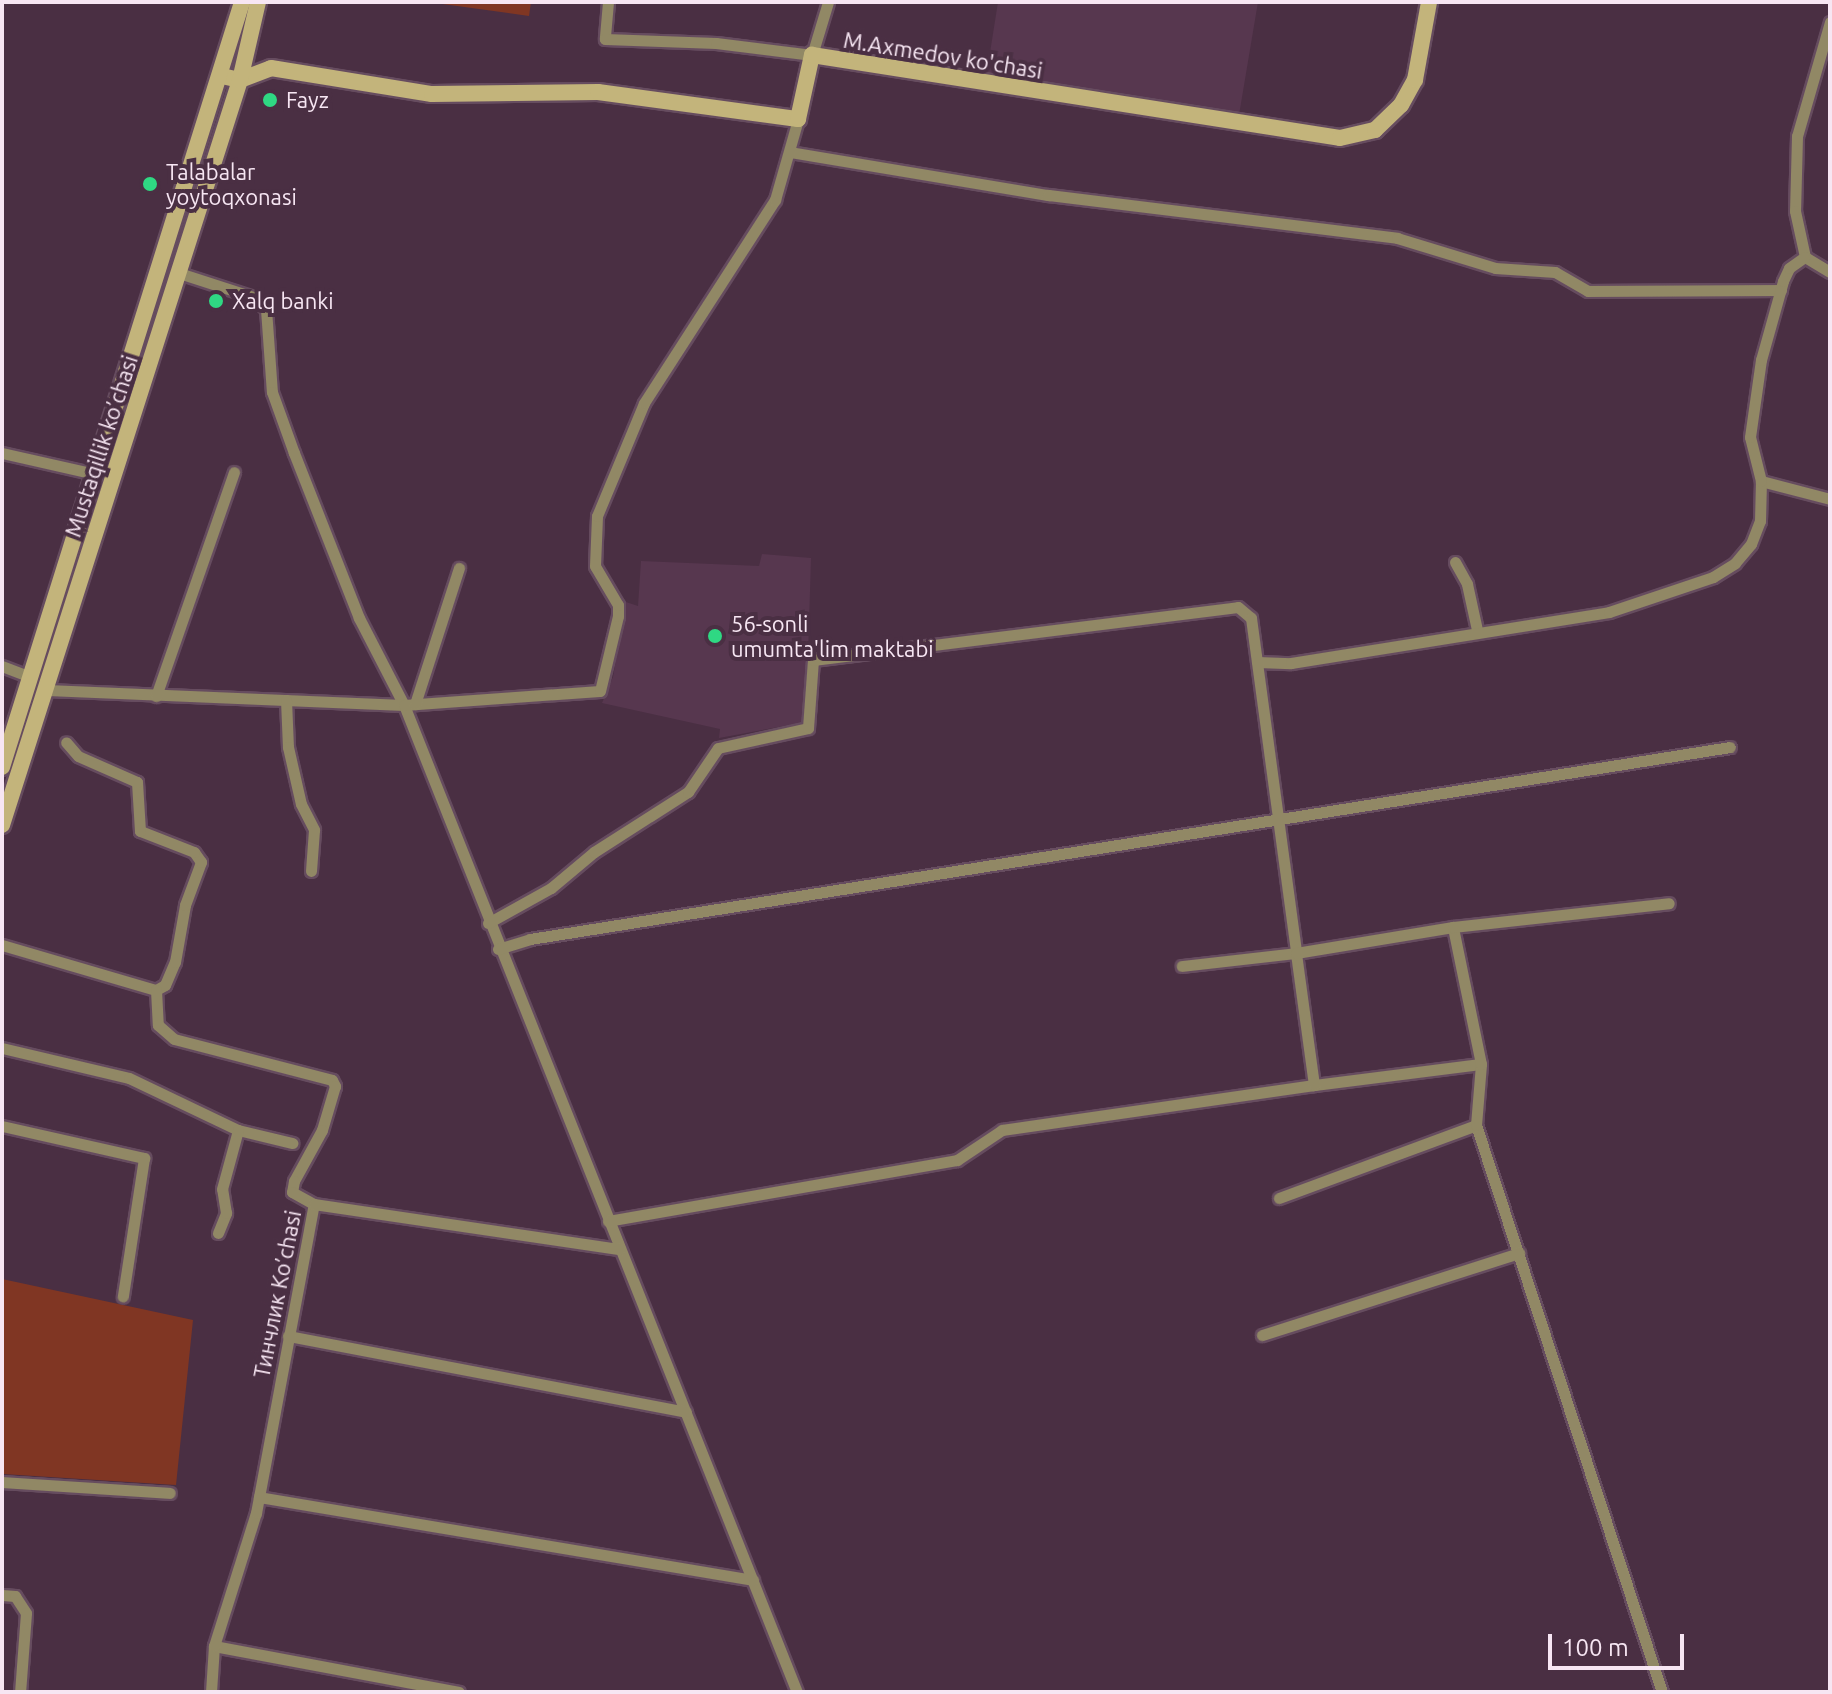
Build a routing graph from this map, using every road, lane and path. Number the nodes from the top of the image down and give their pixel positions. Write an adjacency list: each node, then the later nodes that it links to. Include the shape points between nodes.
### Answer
1 (242, 2): 7 (main road)
2 (258, 2): 7 (main road)
3 (608, 2): 8 (street, via 605,39 716,43)
4 (828, 2): 8 (street)
5 (1429, 2): 8 (main road, M.Axmedov ko'chasi, via 1415,80 1401,105 1375,130 1340,138)
6 (1830, 22): 13 (street, via 1797,136 1795,211)
7 (236, 48): 9 (main road, Mustaqillik ko’chasi); 10 (main road, Mustaqillik ko’chasi)
8 (811, 59): 11 (main road)
9 (222, 76): 10 (main road); 19 (main road, Mustaqillik ko’chasi)
10 (240, 80): 11 (main road, via 271,68 432,94 598,92); 15 (main road, Mustaqillik ko’chasi)
11 (798, 119): 12 (street)
12 (790, 152): 16 (street, via 1048,195 1397,238 1495,268 1555,272 1588,291); 31 (street, via 775,200 755,237 644,403 597,516 595,566 618,605 600,691)
13 (1805, 257): 14 (street); 16 (street, via 1789,268)
14 (1830, 272)
15 (179, 273): 28 (main road, Mustaqillik ko’chasi); 31 (street, via 253,297 266,309 272,392 359,618)
16 (1781, 290): 20 (street, via 1750,411 1750,437)
17 (2, 453): 19 (street)
18 (234, 472): 29 (street)
19 (95, 474): 27 (main road, Mustaqillik ko’chasi)
20 (1761, 481): 21 (street); 24 (street, via 1760,521 1751,544 1713,577 1609,612)
21 (1830, 499)
22 (1455, 562): 24 (street, via 1467,584)
23 (459, 568): 31 (street)
24 (1477, 630): 25 (street, via 1291,663)
25 (1257, 662): 35 (street); 39 (street, via 1251,618 1238,607 813,660 808,728 718,748 688,792 594,852 551,888)
26 (2, 666): 27 (street)
27 (31, 677): 34 (main road, Mustaqillik ko’chasi)
28 (47, 690): 29 (street); 36 (main road, Mustaqillik ko’chasi)
29 (156, 696): 30 (street)
30 (286, 700): 31 (street); 37 (street, via 288,747 301,804 314,830)
31 (409, 705): 39 (street)
32 (66, 742): 45 (street, via 78,756 137,782 140,831 194,852 201,862 185,905 175,962 165,985)
33 (1730, 747): 35 (street)
34 (2, 767)
35 (1275, 821): 42 (street, via 545,936); 43 (street)
36 (2, 825)
37 (311, 871)
38 (1669, 903): 40 (street)
39 (488, 923): 42 (street)
40 (1453, 927): 43 (street); 47 (street)
41 (2, 945): 45 (street)
42 (498, 949): 55 (street)
43 (1296, 953): 44 (street); 48 (street)
44 (1182, 966)
45 (156, 990): 54 (street, via 158,1025 174,1039 332,1080 335,1086 322,1130 292,1192)
46 (2, 1048): 51 (street, via 151,1086)
47 (1481, 1064): 48 (street); 49 (street)
48 (1314, 1085): 55 (street, via 1002,1130 957,1160)
49 (1476, 1125): 53 (street); 58 (street)
50 (2, 1126): 59 (street, via 144,1158)
51 (238, 1130): 52 (street); 56 (street, via 222,1189 226,1213)
52 (292, 1143)
53 (1279, 1198)
54 (314, 1204): 57 (street, Тинчлик Ko’chasi); 61 (street, Тинчлик Ko’chasi)
55 (608, 1221): 57 (street)
56 (218, 1233)
57 (620, 1249): 62 (street)
58 (1519, 1253): 60 (street); 73 (street)
59 (123, 1296)
60 (1262, 1335)
61 (288, 1336): 62 (street); 65 (street, Тинчлик Ko’chasi)
62 (686, 1412): 66 (street)
63 (2, 1482): 64 (street)
64 (170, 1493)
65 (259, 1497): 66 (street); 68 (street, Тинчлик Ko’chasi)
66 (753, 1580): 72 (street)
67 (2, 1595): 69 (street, via 15,1596 26,1613)
68 (214, 1646): 70 (street, Тинчлик Ko’chasi); 71 (street)
69 (20, 1692)
70 (211, 1692)
71 (459, 1692)
72 (797, 1692)
73 (1662, 1692)

